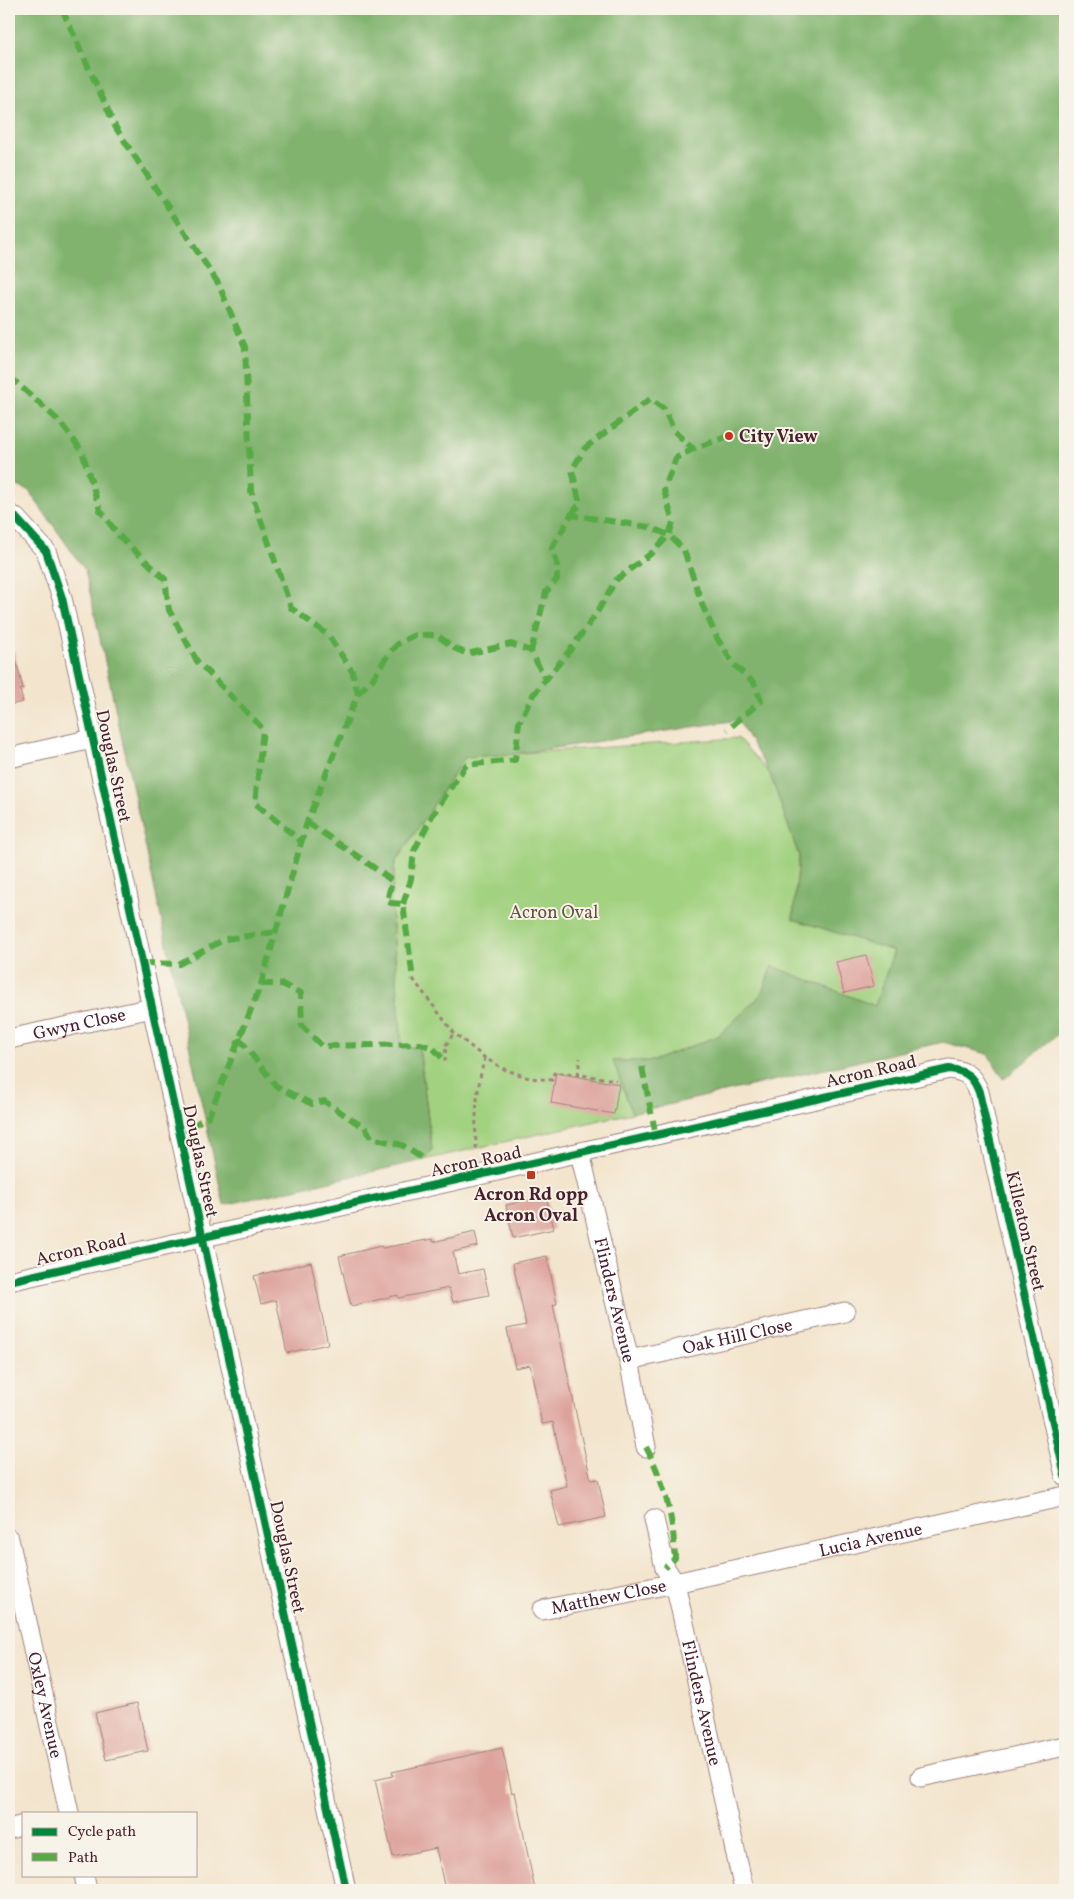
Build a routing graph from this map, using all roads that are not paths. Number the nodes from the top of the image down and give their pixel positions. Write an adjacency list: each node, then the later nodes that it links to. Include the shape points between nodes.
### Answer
1 (9, 514): 2 (street, Douglas Street, via 46,551 62,598)
2 (92, 739): 3 (street); 4 (street, Douglas Street)
3 (9, 758)
4 (152, 1008): 5 (street, Gwyn Close); 8 (street, Douglas Street)
5 (9, 1039)
6 (949, 1069): 7 (street, Acron Road); 13 (street, Killeaton Street, via 969,1075 979,1092)
7 (580, 1153): 8 (street, Acron Road); 11 (street, Flinders Avenue)
8 (202, 1236): 9 (street, Acron Road); 26 (street, Douglas Street)
9 (9, 1281)
10 (845, 1312): 11 (street, Oak Hill Close)
11 (629, 1360): 12 (street, Flinders Avenue)
12 (646, 1447)
13 (1065, 1476)
14 (1065, 1496): 17 (street, Lucia Avenue)
15 (654, 1519): 17 (street, Flinders Avenue, via 665,1568)
16 (9, 1539): 21 (street, Oxley Avenue)
17 (676, 1583): 18 (street, Matthew Close); 27 (street, Flinders Avenue)
18 (542, 1610)
19 (1065, 1746): 20 (street)
20 (921, 1777)
21 (69, 1812)
22 (22, 1826): 23 (street)
23 (9, 1829)
24 (84, 1876): 25 (street)
25 (87, 1890)
26 (346, 1890)
27 (744, 1890)

